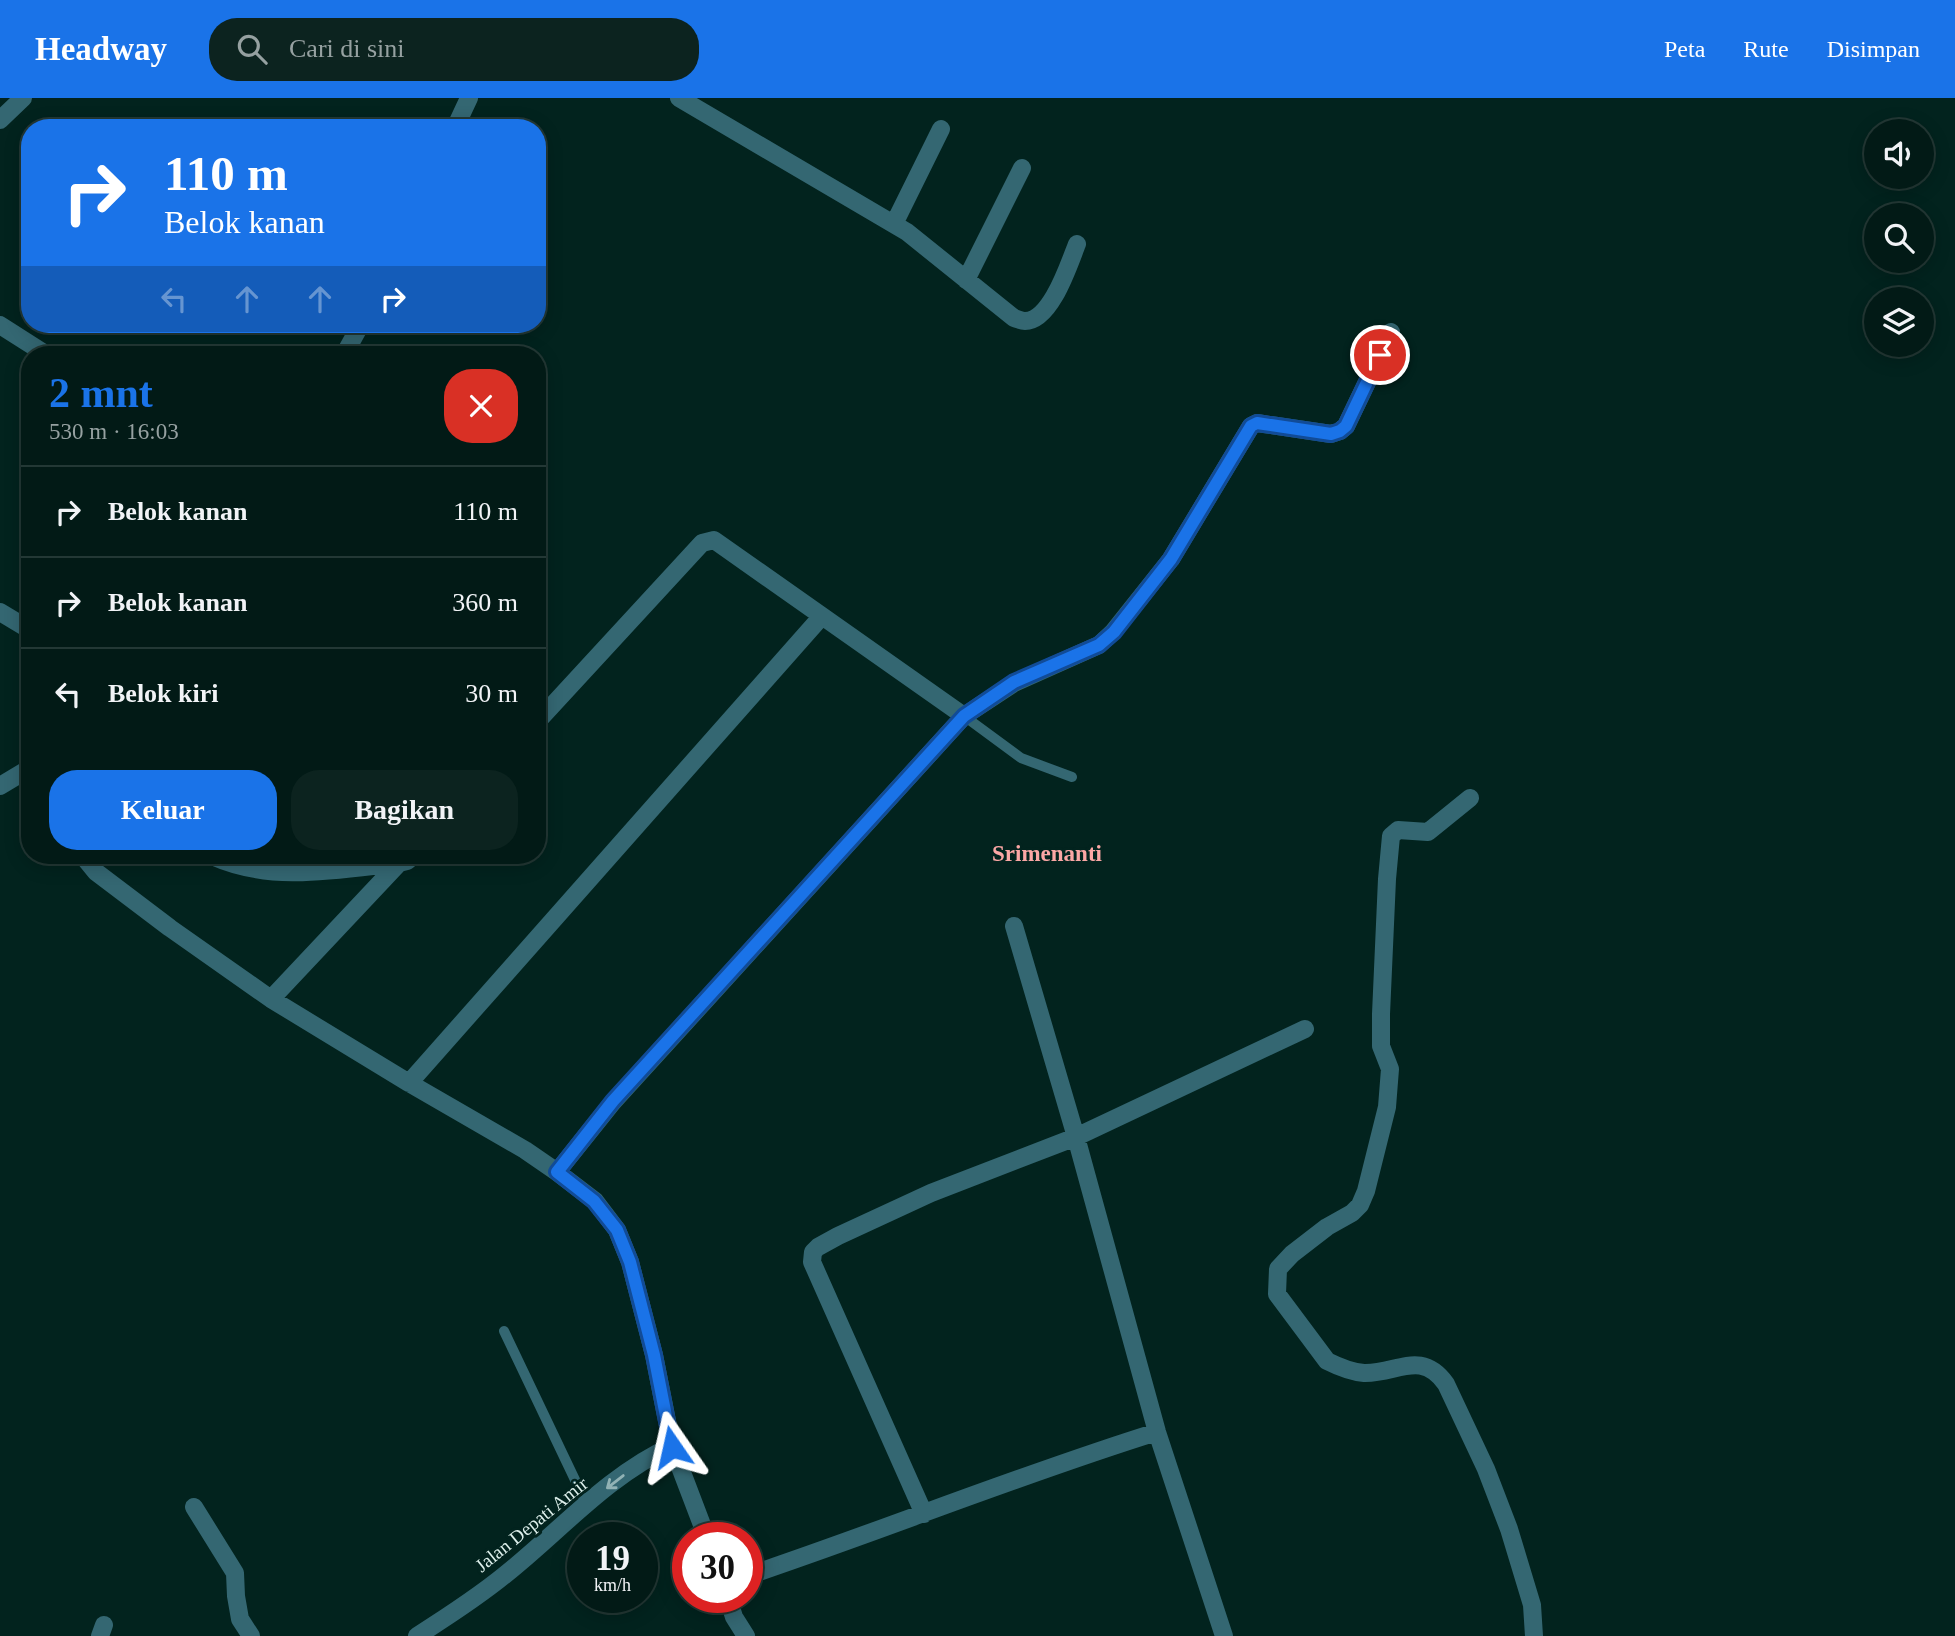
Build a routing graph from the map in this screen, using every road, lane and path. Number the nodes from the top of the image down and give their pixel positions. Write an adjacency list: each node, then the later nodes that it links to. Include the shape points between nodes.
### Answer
1 (23, 98): 5 (street)
2 (470, 98): 4 (street)
3 (679, 98): 8 (street)
4 (459, 119)
5 (0, 120)
6 (941, 129): 8 (street)
7 (1022, 168): 10 (street)
8 (894, 224): 10 (street)
9 (1077, 244): 10 (street, via 1053,298 1033,319 1014,318)
10 (966, 281)
11 (0, 325): 13 (street)
12 (1391, 332): 18 (street, via 1346,426 1331,434 1257,423 1251,426 1171,559 1114,632 1099,645 1014,682)
13 (33, 346)
14 (0, 612): 16 (street)
15 (822, 616): 17 (street, via 714,540 705,541); 18 (street); 30 (street)
16 (21, 625)
17 (546, 712)
18 (964, 716): 20 (lane, via 1021,758); 32 (street, via 613,1101)
19 (21, 774): 21 (street)
20 (1072, 777)
21 (0, 786)
22 (1470, 798): 46 (street, via 1429,832 1398,830 1391,836 1381,1046 1390,1069 1387,1107 1360,1205 1278,1269 1277,1294 1327,1361 1340,1368 1373,1373 1414,1365 1437,1372 1486,1469 1509,1529 1532,1605)
23 (90, 864): 28 (street)
24 (236, 864): 25 (street, via 276,873 315,873)
25 (374, 864)
26 (401, 864): 28 (street)
27 (1014, 926): 31 (street)
28 (271, 999): 30 (street)
29 (1305, 1029): 31 (street)
30 (409, 1083): 32 (street)
31 (1076, 1137): 34 (street); 38 (street, via 931,1194 813,1252 811,1262)
32 (557, 1172): 35 (street, via 594,1201 617,1230 651,1342)
33 (504, 1331): 36 (lane)
34 (1157, 1432): 38 (street); 45 (street)
35 (672, 1447): 36 (street, Jalan Depati Amir, one-way to 36, via 650,1457); 39 (street)
36 (587, 1505): 43 (street, Jalan Depati Amir, via 505,1575)
37 (194, 1507): 42 (street, via 235,1573 240,1619)
38 (924, 1514): 40 (street)
39 (701, 1522)
40 (763, 1570)
41 (733, 1613): 44 (street)
42 (251, 1636)
43 (417, 1636)
44 (746, 1636)
45 (1224, 1636)
46 (1534, 1636)

